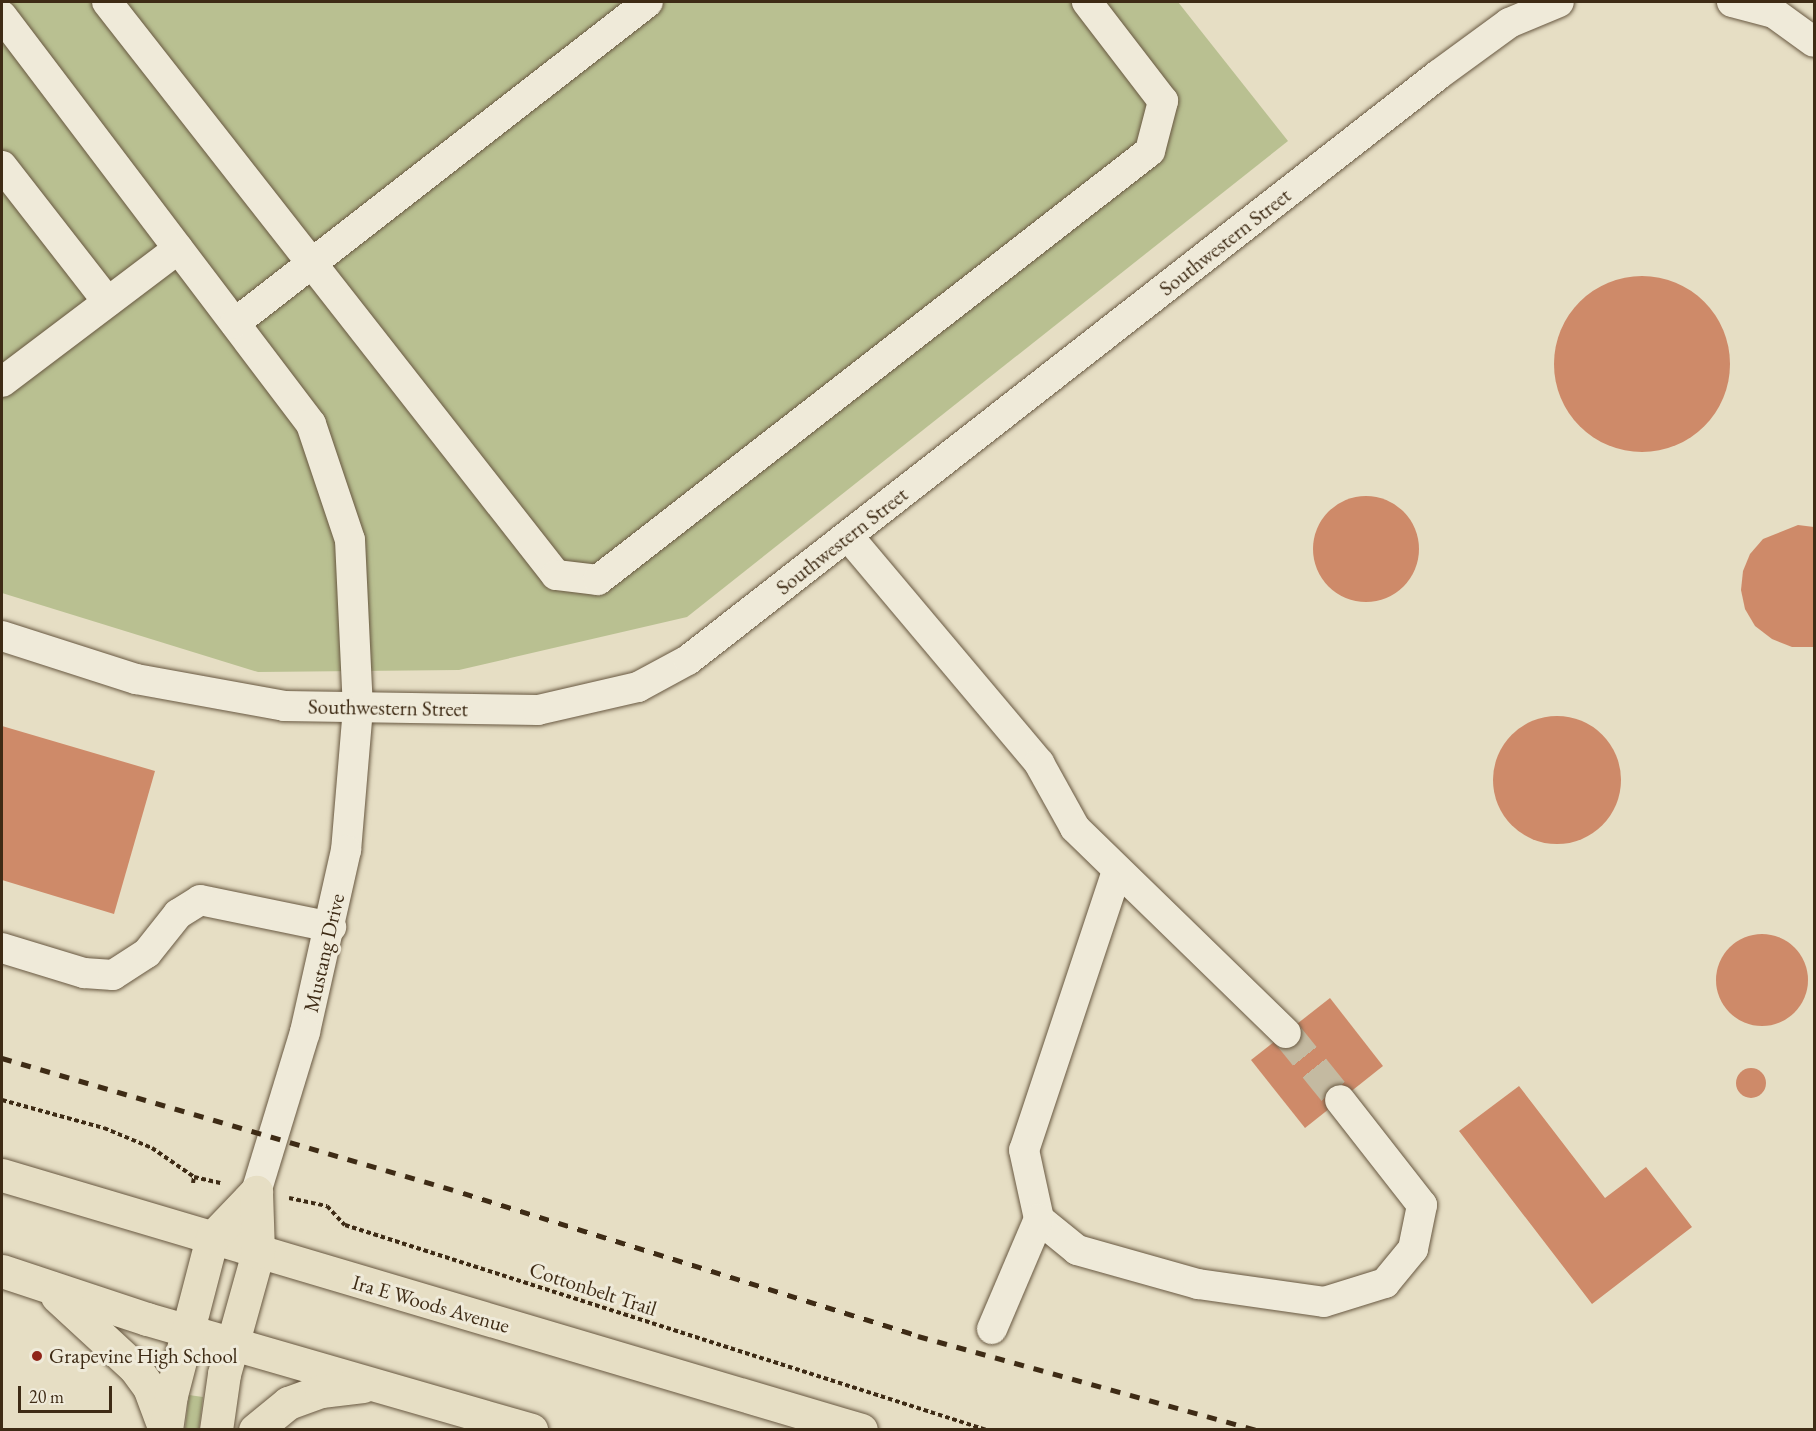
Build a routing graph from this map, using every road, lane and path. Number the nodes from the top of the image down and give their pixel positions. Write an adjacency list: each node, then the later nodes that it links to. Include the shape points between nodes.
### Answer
1 (107, 2): 10 (street)
2 (648, 2): 10 (street)
3 (1087, 2): 10 (street, via 1163,101 1150,151 598,580 556,575)
4 (1559, 2): 14 (street, Southwestern Street, via 1509,23 1438,75)
5 (1732, 2): 7 (street, via 1774,13)
6 (2, 16): 9 (street, Mustang Drive)
7 (1815, 42)
8 (2, 166): 11 (street)
9 (178, 249): 11 (street); 12 (street, Mustang Drive)
10 (312, 264): 12 (street)
11 (108, 302): 13 (street)
12 (235, 322): 16 (street, Mustang Drive, via 311,424 350,540)
13 (2, 382)
14 (848, 536): 16 (street, Southwestern Street, via 688,660 638,687 538,710); 17 (street, via 1039,763 1075,828)
15 (2, 636): 16 (street, Southwestern Street, via 136,679 284,706)
16 (358, 708): 18 (street, Mustang Drive, via 346,850)
17 (1117, 871): 20 (street); 27 (street, via 1024,1150)
18 (332, 927): 19 (street, via 200,900 178,914 147,953 112,975 84,973); 26 (street, Mustang Drive)
19 (2, 948)
20 (1286, 1033)
21 (2, 1100): 24 (path, Cottonbelt Trail, via 104,1128 152,1148)
22 (1340, 1100): 27 (street, via 1422,1205 1413,1249 1385,1283 1324,1302 1198,1284 1077,1251)
23 (2, 1175): 28 (main road, Ira E Woods Avenue)
24 (194, 1177): 25 (path); 26 (path, Cottonbelt Trail)
25 (193, 1183)
26 (256, 1192): 28 (main road, Mustang Drive); 29 (main road, Mustang Drive); 41 (path, Cottonbelt Trail, via 327,1206 345,1226)
27 (1039, 1219): 32 (street)
28 (212, 1238): 29 (main road, Ira E Woods Avenue); 33 (main road, Mustang Drive)
29 (258, 1252): 34 (main road, Mustang Drive); 40 (main road, Ira E Woods Avenue)
30 (2, 1271): 31 (main road)
31 (42, 1284): 33 (main road); 36 (main road, via 94,1326 135,1368 149,1387)
32 (992, 1329)
33 (188, 1331): 34 (main road); 36 (main road, Mustang Drive)
34 (232, 1342): 35 (main road); 37 (main road, Mustang Drive)
35 (380, 1384): 38 (main road, via 310,1395 275,1409); 39 (main road)
36 (166, 1430)
37 (216, 1430)
38 (255, 1430)
39 (531, 1430)
40 (861, 1430)
41 (987, 1430)

